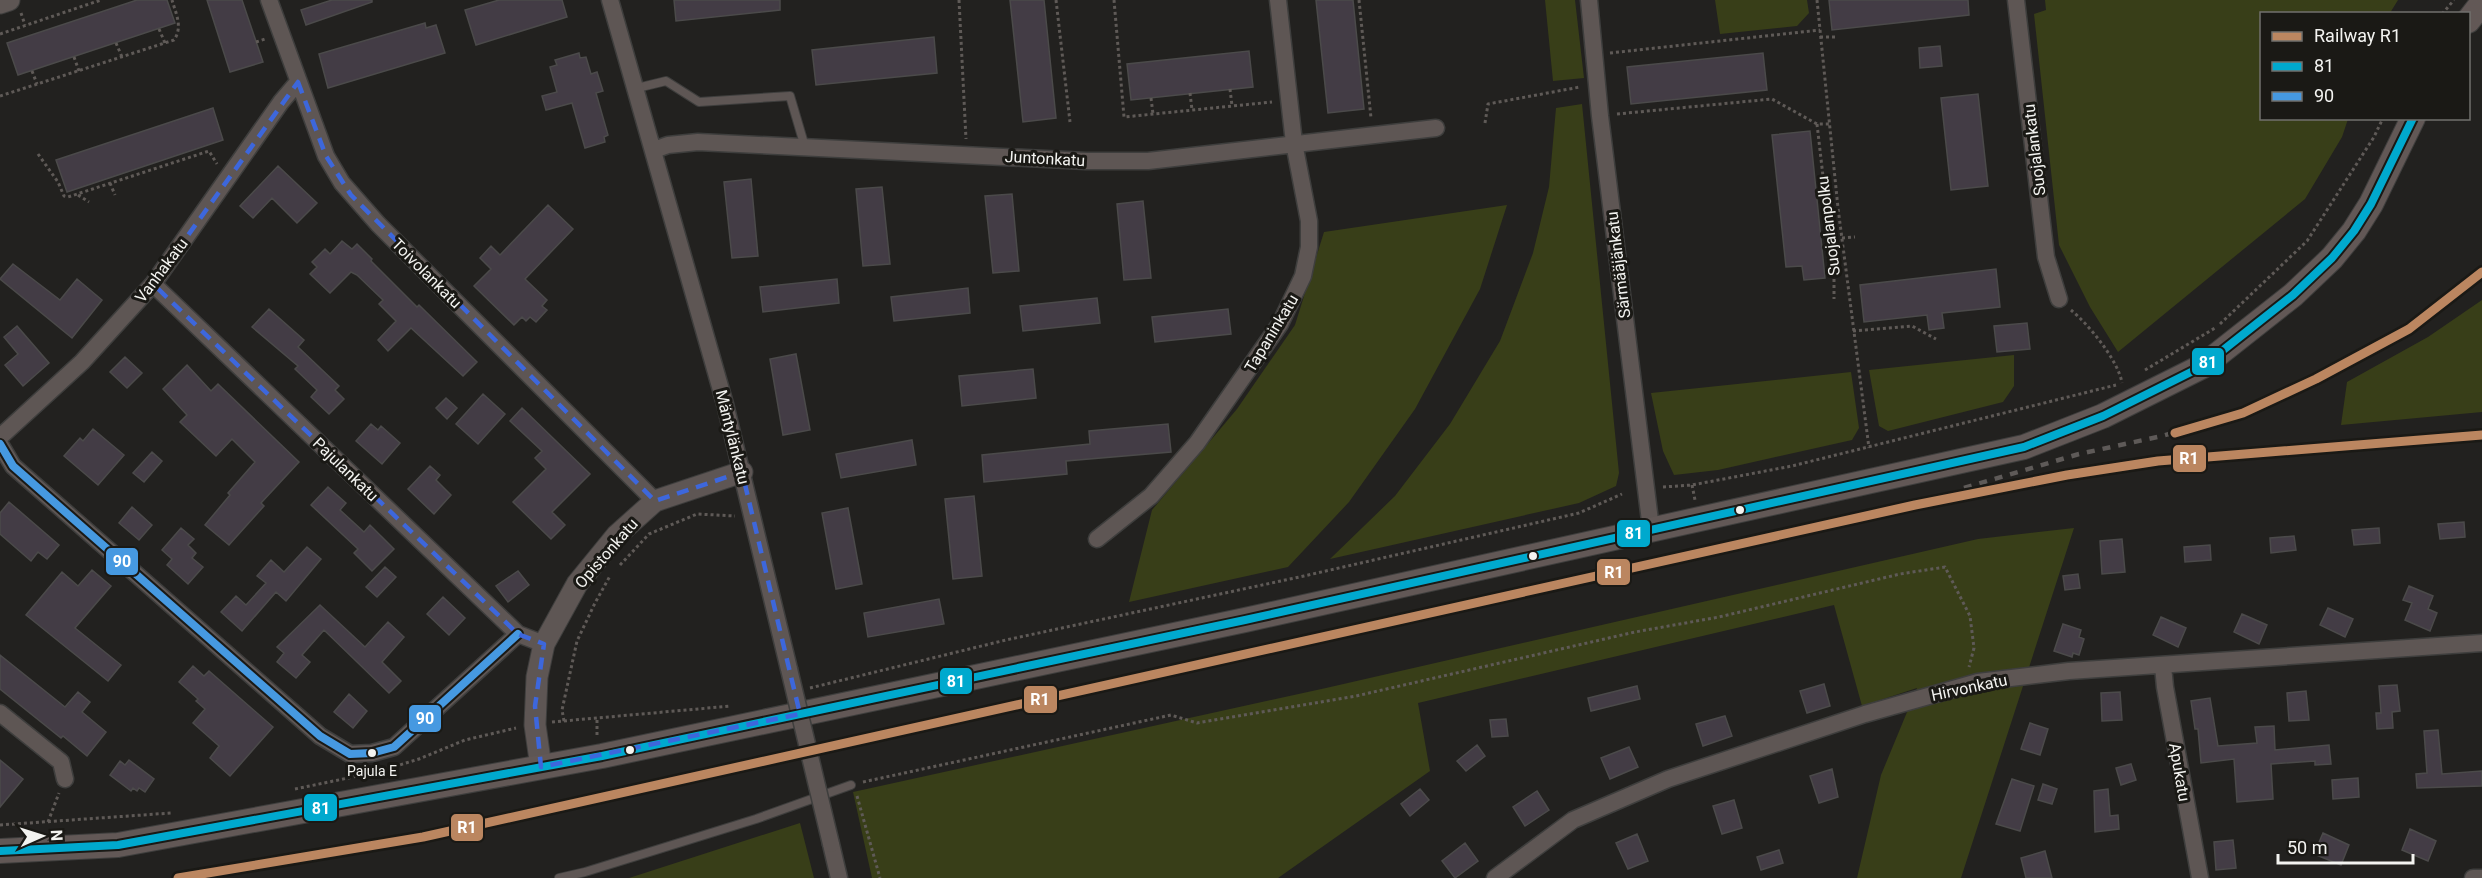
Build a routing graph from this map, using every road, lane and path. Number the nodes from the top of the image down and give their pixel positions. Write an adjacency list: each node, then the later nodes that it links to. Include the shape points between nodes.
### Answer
1 (101, 0): 19 (path)
2 (172, 0): 28 (path, via 179,34)
3 (269, 0): 34 (street, Toivolankatu)
4 (610, 0): 37 (street, Mäntylänkatu)
5 (959, 0): 61 (path)
6 (1056, 0): 49 (path)
7 (1114, 0): 45 (path, via 1124,117)
8 (1278, 0): 42 (street, Tapaninkatu)
9 (1359, 0): 54 (path)
10 (1588, 0): 29 (street, Särmääjänkatu)
11 (1817, 0): 21 (path, Suojalanpolku)
12 (2016, 0): 77 (street, Suojalankatu, via 2046,257)
13 (2454, 0): 17 (path)
14 (0, 3): 16 (street)
15 (2482, 3): 18 (main road)
16 (15, 6): 19 (path)
17 (2444, 12)
18 (2470, 20)
19 (25, 26): 22 (path)
20 (159, 28): 28 (path)
21 (1820, 30): 23 (path, Suojalanpolku); 29 (path)
22 (0, 34)
23 (1821, 37): 24 (path); 52 (path, Suojalanpolku)
24 (1838, 37)
25 (265, 39): 26 (path)
26 (256, 42)
27 (116, 43): 31 (path)
28 (165, 43): 31 (path)
29 (1594, 54): 36 (street, Särmääjänkatu)
30 (74, 57): 33 (path)
31 (122, 57): 33 (path)
32 (32, 71): 35 (path)
33 (79, 71): 35 (path)
34 (298, 82): 65 (street, Vanhakatu); 91 (street, Toivolankatu, via 326,156 351,195)
35 (37, 84): 40 (path)
36 (1597, 84): 46 (street, Särmääjänkatu); 50 (path, via 1488,104)
37 (637, 88): 57 (lane, via 666,81 699,102 790,96); 58 (street, Mäntylänkatu)
38 (1230, 89): 43 (path)
39 (1190, 93): 44 (path)
40 (0, 96)
41 (1151, 98): 45 (path)
42 (1289, 100): 43 (path); 55 (street, Tapaninkatu)
43 (1232, 106): 44 (path)
44 (1192, 110): 45 (path)
45 (1153, 114)
46 (1600, 116): 51 (path, via 1772,99); 93 (street, Särmääjänkatu)
47 (2383, 120): 80 (path, via 2307,242 2216,328)
48 (2412, 120): 93 (main road, via 2371,204 2332,258 2293,295 2204,366 2103,416 2024,447)
49 (1070, 122)
50 (1485, 123)
51 (1817, 124): 52 (path); 76 (path)
52 (1829, 124): 74 (path, Suojalanpolku)
53 (1436, 128): 54 (street, Juntonkatu)
54 (1372, 135): 55 (street, Juntonkatu)
55 (1294, 143): 61 (street, Juntonkatu, via 1148,161); 94 (street, Tapaninkatu, via 1309,221 1309,247 1303,276 1280,324 1197,443 1151,496)
56 (207, 146): 59 (path)
57 (805, 147): 58 (street, Juntonkatu, via 698,142); 61 (street, Juntonkatu)
58 (654, 150): 86 (street, Mäntylänkatu)
59 (209, 151): 63 (path); 65 (path)
60 (38, 154): 70 (path, via 64,196)
61 (966, 154)
62 (166, 160): 63 (path)
63 (168, 164): 66 (path)
64 (129, 172): 66 (path)
65 (231, 173): 75 (street, Vanhakatu)
66 (131, 177): 67 (path)
67 (110, 183): 69 (path); 71 (path)
68 (86, 186): 69 (path)
69 (88, 191): 70 (path)
70 (77, 194): 72 (path)
71 (115, 195)
72 (89, 202)
73 (1855, 237): 74 (path)
74 (1842, 238): 78 (path, Suojalanpolku)
75 (153, 284): 83 (street, Vanhakatu, via 82,362); 95 (street, Pajulankatu)
76 (1834, 299)
77 (2059, 299): 82 (path, via 2081,318 2120,370)
78 (1853, 331): 79 (path, via 1912,326); 85 (path, Suojalanpolku)
79 (1936, 339)
80 (2141, 372)
81 (2132, 378): 82 (path)
82 (2122, 383): 85 (path)
83 (0, 437)
84 (0, 444): 95 (street, via 13,466 320,736 350,754 394,747)
85 (1869, 448): 87 (path)
86 (742, 472): 91 (street, Opistonkatu); 117 (street, Mäntylänkatu, bridge)
87 (1692, 485): 88 (path); 90 (path)
88 (1664, 487)
89 (1622, 494): 102 (path, via 1579,513 1006,640)
90 (1695, 500)
91 (655, 501): 99 (street, Opistonkatu, via 617,535 577,584)
92 (741, 517): 97 (path, via 697,514 649,534 612,573)
93 (1651, 529): 108 (main road, via 1233,622)
94 (1097, 539)
95 (518, 634): 99 (street, Pajulankatu)
96 (572, 639): 97 (path)
97 (577, 641): 105 (path, via 562,710 564,721)
98 (2482, 643): 100 (street, Hirvonkatu)
99 (544, 644): 108 (street, Opistonkatu, via 534,706)
100 (2163, 666): 101 (street, Hirvonkatu, via 2068,671); 120 (street, Apukatu)
101 (1978, 682): 110 (path, via 1968,665 1974,648 1970,616 1945,567 1356,696 1197,723 1171,715); 119 (street, Hirvonkatu, via 1865,714 1668,779 1574,820)
102 (806, 689)
103 (734, 705): 105 (path)
104 (0, 713): 109 (street, via 61,762)
105 (597, 718): 107 (path)
106 (513, 729): 111 (path, via 465,740 377,772)
107 (597, 735)
108 (541, 767): 115 (main road, via 118,844)
109 (65, 779): 113 (path)
110 (852, 785): 116 (lane, via 756,819); 118 (path, via 860,800)
111 (287, 791)
112 (174, 812): 113 (path)
113 (48, 822): 114 (path)
114 (0, 825)
115 (0, 851)
116 (559, 878)
117 (839, 878)
118 (880, 878)
119 (1495, 878)
120 (2200, 878)
121 (2473, 878): 122 (street)
122 (2482, 878)

